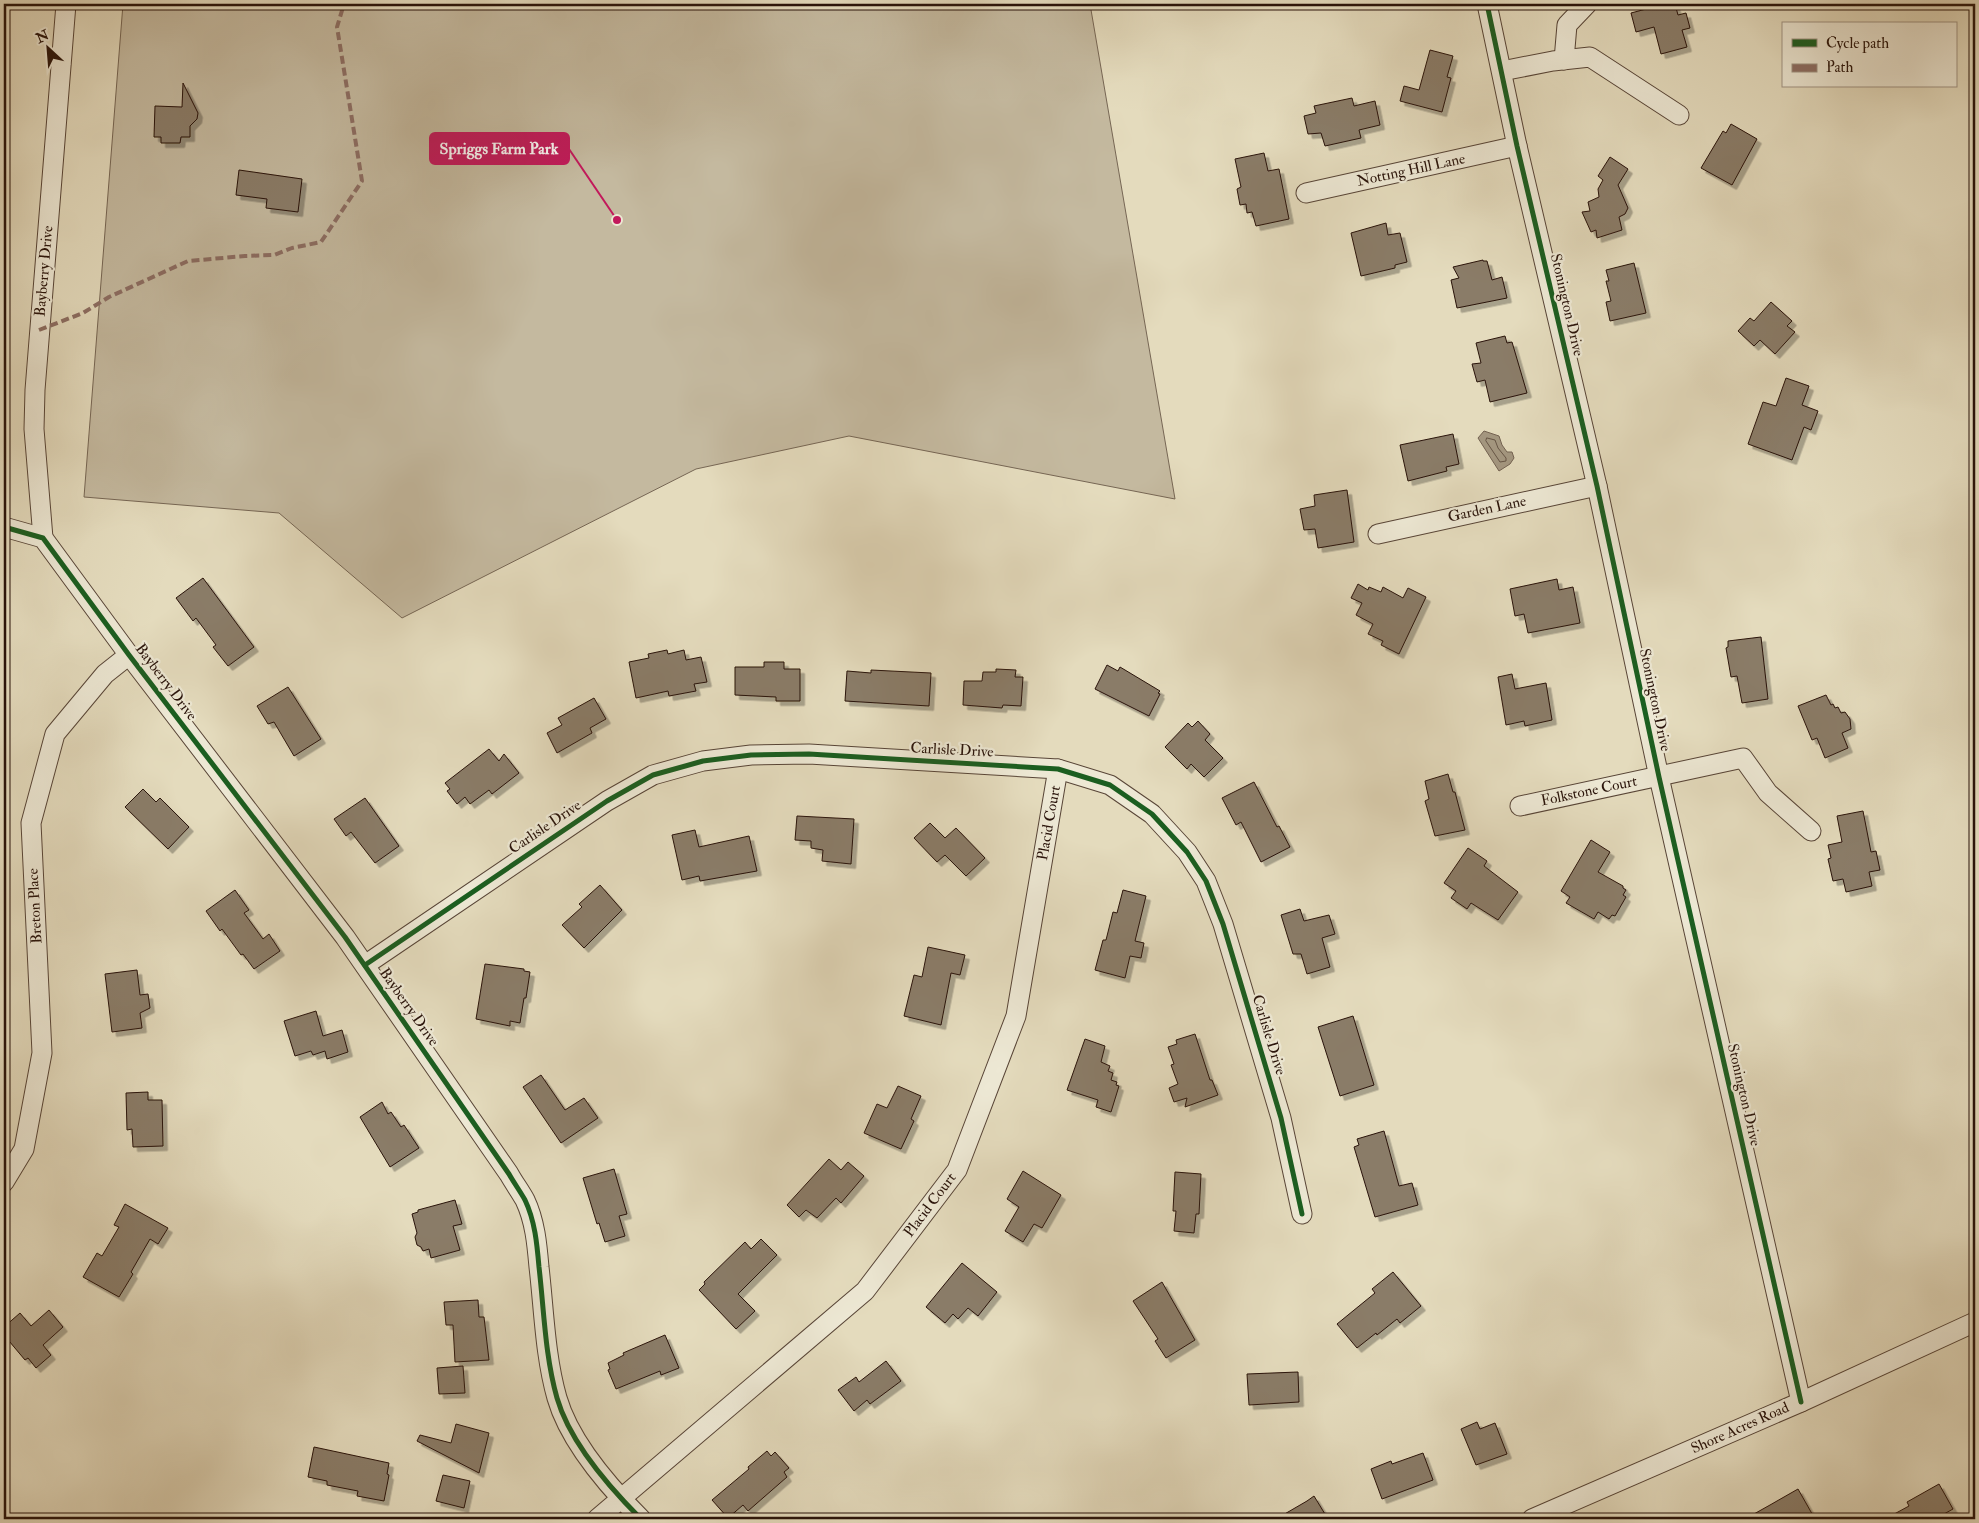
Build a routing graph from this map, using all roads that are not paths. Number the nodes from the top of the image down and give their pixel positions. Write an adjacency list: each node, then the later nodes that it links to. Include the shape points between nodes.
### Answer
1 (66, 4): 12 (street, Bayberry Drive, via 35,390 34,429)
2 (1487, 4): 5 (street, Stonington Drive)
3 (1587, 4): 4 (street, via 1567,25)
4 (1564, 60): 5 (street); 6 (street, via 1590,58)
5 (1502, 71): 7 (street, Stonington Drive)
6 (1679, 115)
7 (1517, 146): 8 (street, Notting Hill Lane); 9 (street, Stonington Drive)
8 (1306, 193)
9 (1597, 486): 11 (street, Garden Lane); 15 (street, Stonington Drive)
10 (4, 527): 12 (street)
11 (1378, 534)
12 (43, 538): 13 (street, Bayberry Drive)
13 (129, 655): 18 (street, Bayberry Drive); 19 (street, Breton Place, via 105,674 54,734 31,823 42,1053 24,1150)
14 (1058, 769): 18 (street, Carlisle Drive, via 809,754 751,755 703,761 653,775 606,800); 20 (street, Carlisle Drive, via 1110,785 1152,814 1187,852 1206,881 1223,924 1281,1118); 23 (street, Placid Court, via 1016,1016 957,1170 864,1291)
15 (1659, 777): 16 (street, Folkstone Court); 17 (street, Folkstone Court, via 1743,758 1768,793); 22 (street, Stonington Drive)
16 (1520, 806)
17 (1811, 831)
18 (365, 965): 23 (street, Bayberry Drive, via 525,1201 535,1232 552,1377 558,1401 592,1464)
19 (4, 1182)
20 (1302, 1214)
21 (1975, 1322): 22 (street, Shore Acres Road)
22 (1800, 1402): 26 (street, Shore Acres Road)
23 (620, 1498): 24 (street, Placid Court); 25 (street, Bayberry Drive)
24 (597, 1519)
25 (641, 1519)
26 (1532, 1519)

